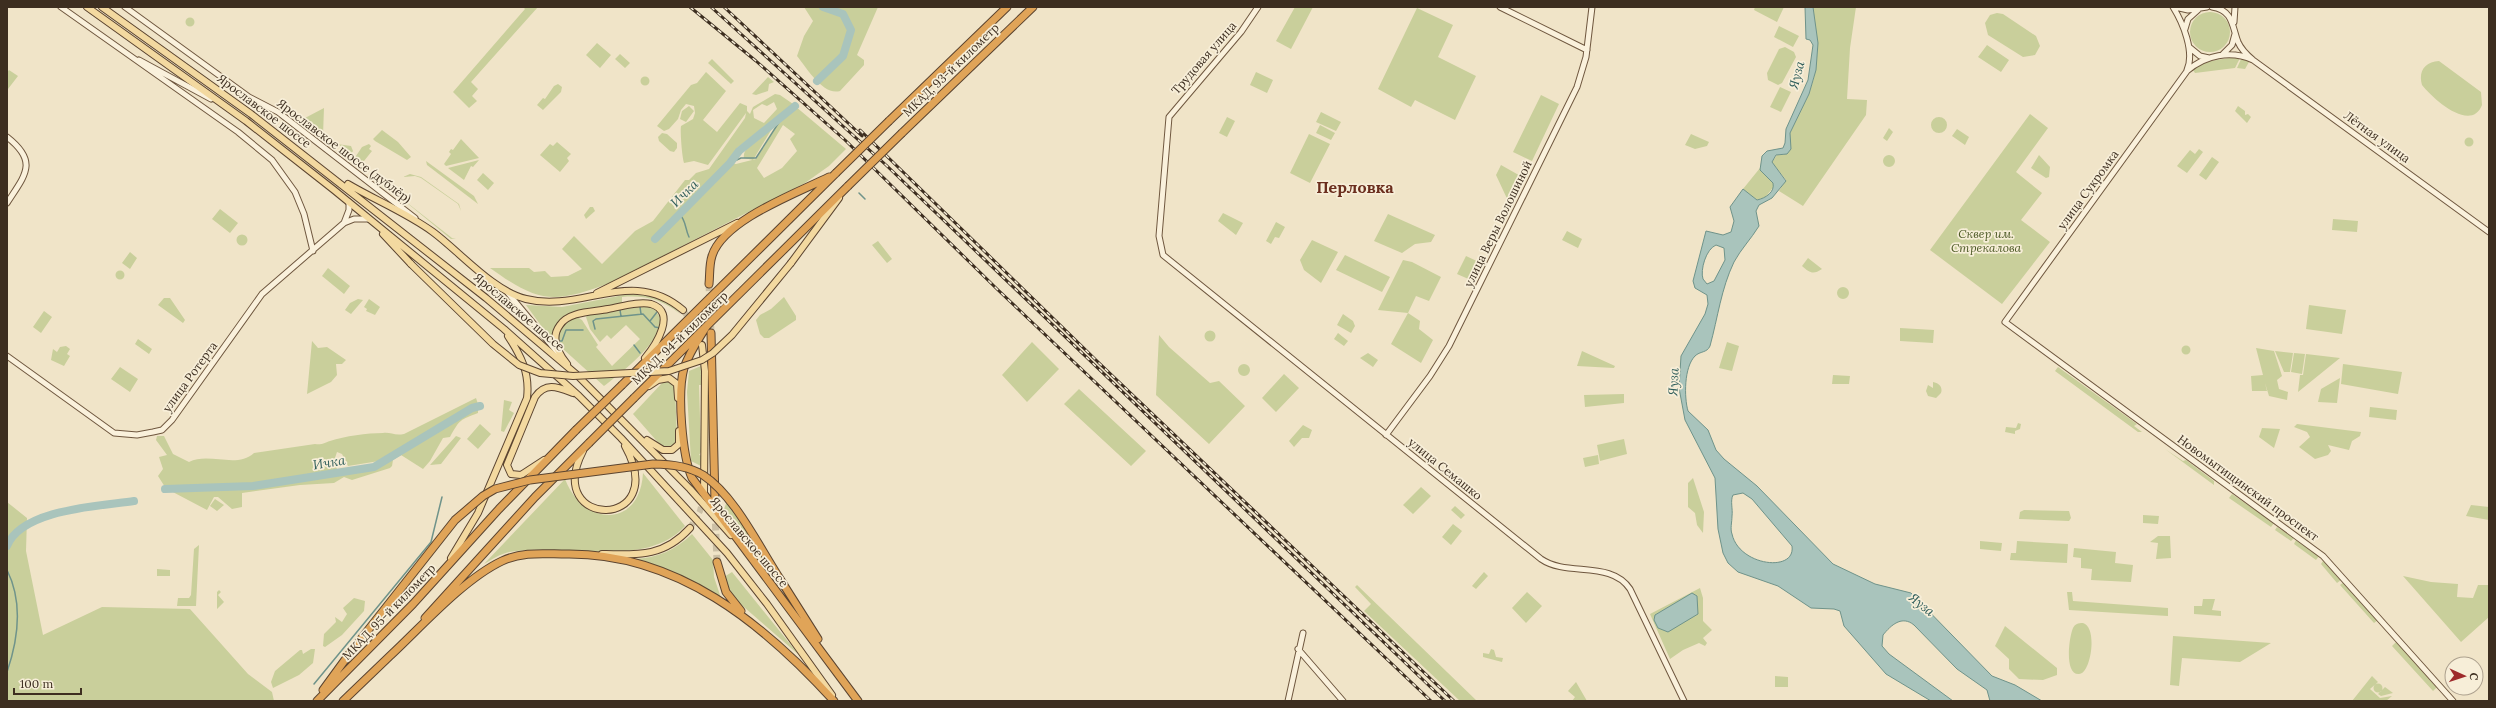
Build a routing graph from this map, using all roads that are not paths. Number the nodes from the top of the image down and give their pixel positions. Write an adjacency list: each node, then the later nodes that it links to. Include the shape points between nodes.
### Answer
1 (61, 7): 19 (street)
2 (87, 7): 25 (main road, Ярославское шоссе)
3 (102, 7): 29 (main road, Ярославское шоссе)
4 (125, 7): 37 (street, Ярославское шоссе (дублёр), via 249,97 278,112)
5 (1007, 7): 26 (highway, МКАД, 93-й километр)
6 (1033, 7): 27 (highway, МКАД, 93-й километр)
7 (1258, 7): 40 (street, Трудовая улица, via 1227,49 1172,112 1167,123 1159,236)
8 (1500, 7): 20 (street)
9 (1592, 7): 20 (street, улица Веры Волошиной)
10 (2174, 7): 14 (street, via 2188,10); 16 (street)
11 (2207, 7): 14 (street)
12 (2213, 7): 15 (street, via 2226,12)
13 (2234, 7): 15 (street)
14 (2201, 8): 16 (street, via 2188,19)
15 (2235, 25): 17 (street)
16 (2185, 32): 18 (street)
17 (2235, 32): 21 (street, via 2232,45); 23 (street, via 2242,48)
18 (2187, 44): 22 (street, via 2200,56); 24 (street, via 2190,56)
19 (120, 50): 25 (street); 39 (street, via 233,129 272,160 295,192 304,214)
20 (1587, 50): 57 (street, улица Веры Волошиной, via 1577,87 1449,346)
21 (2220, 56): 22 (street); 23 (street, via 2238,54)
22 (2215, 57): 24 (street, via 2196,63)
23 (2253, 60): 38 (street, Лётная улица)
24 (2187, 71): 45 (street, улица Сукромка)
25 (223, 104): 32 (main road, Ярославское шоссе)
26 (890, 121): 30 (highway, МКАД, 94-й километр, bridge)
27 (902, 133): 31 (highway, МКАД, 94-й километр, bridge)
28 (7, 137): 33 (street, via 25,155 27,169)
29 (328, 172): 37 (main road, Ярославское шоссе (дублёр)); 52 (main road, Ярославское шоссе, via 480,293)
30 (836, 173): 35 (highway); 53 (highway, МКАД, 94-й километр)
31 (848, 186): 34 (main road, bridge, via 791,263 732,334 702,360 668,371 573,376 540,373 519,365 493,344); 46 (highway, МКАД, 94-й километр)
32 (349, 202): 34 (main road, Ярославское шоссе); 36 (street)
33 (7, 203)
34 (369, 219): 36 (street); 47 (main road, Ярославское шоссе)
35 (747, 219): 41 (highway, via 723,238 712,256); 43 (main road)
36 (344, 222): 39 (street, улица Ротерта)
37 (431, 231): 42 (main road, Ярославское шоссе (дублёр))
38 (2489, 232)
39 (313, 251): 51 (street, улица Ротерта, via 262,294 172,420 162,430 137,435 114,433)
40 (1164, 255): 57 (street, улица Семашко)
41 (709, 284)
42 (505, 290): 43 (main road, via 520,298 539,302); 50 (street, Ярославское шоссе (дублёр))
43 (582, 298): 44 (main road, via 620,291 644,290 666,297)
44 (683, 310)
45 (2005, 322): 81 (street, Новомытищинский проспект, via 2320,553)
46 (706, 327): 54 (highway, МКАД, 94-й километр); 65 (highway, via 687,360 682,380 685,454 692,478 700,492)
47 (504, 329): 55 (main road, Ярославское шоссе); 68 (main road, via 525,365 528,378 527,398 471,528)
48 (712, 333): 62 (highway)
49 (702, 345): 61 (main road, via 705,371)
50 (559, 354): 52 (main road, Ярославское шоссе (дублёр)); 53 (main road, via 556,344 557,329 571,316 630,305 650,304 662,315 661,335)
51 (7, 356)
52 (576, 374): 56 (main road, Ярославское шоссе)
53 (630, 377): 60 (highway, МКАД, 94-й километр, bridge)
54 (637, 395): 56 (main road, via 664,378 673,379 677,384 679,444 672,450 663,450); 59 (highway, МКАД, 94-й километр, bridge)
55 (579, 396): 58 (main road, Ярославское шоссе); 60 (main road, via 552,386 540,391 508,458 508,471 521,475)
56 (632, 430): 65 (main road, Ярославское шоссе)
57 (1386, 435): 80 (street, улица Семашко, via 1544,561 1561,567 1609,574 1624,582 1630,589)
58 (621, 438): 59 (main road, via 636,467 637,477 633,495 621,507 612,510 593,507 578,496 574,486 573,476); 76 (main road, Ярославское шоссе, via 727,554 767,604)
59 (587, 445): 72 (highway, МКАД, 94-й километр, via 475,561)
60 (553, 453): 64 (highway, МКАД, 94-й километр)
61 (704, 492)
62 (715, 502)
63 (690, 528): 66 (main road, via 673,544 648,553)
64 (475, 536): 68 (highway, МКАД, 95-й километр)
65 (740, 545): 73 (highway, Ярославское шоссе)
66 (573, 554): 69 (highway, via 616,558 669,573 706,591); 72 (highway, via 528,554 491,567 467,585)
67 (717, 562): 69 (highway, via 726,592)
68 (438, 577): 74 (highway, МКАД, 95-й километр, via 378,642)
69 (759, 628): 76 (highway, via 812,676)
70 (1303, 633): 71 (street)
71 (1298, 649): 78 (street); 79 (street)
72 (391, 655): 75 (highway)
73 (851, 692): 74 (highway, bridge, via 723,493 703,475 692,470 680,466 652,464 530,480 495,489 468,506 350,653); 77 (highway, Ярославское шоссе)
74 (316, 701)
75 (344, 701)
76 (835, 701)
77 (858, 701)
78 (1288, 701)
79 (1343, 701)
80 (1684, 701)
81 (2453, 701)

